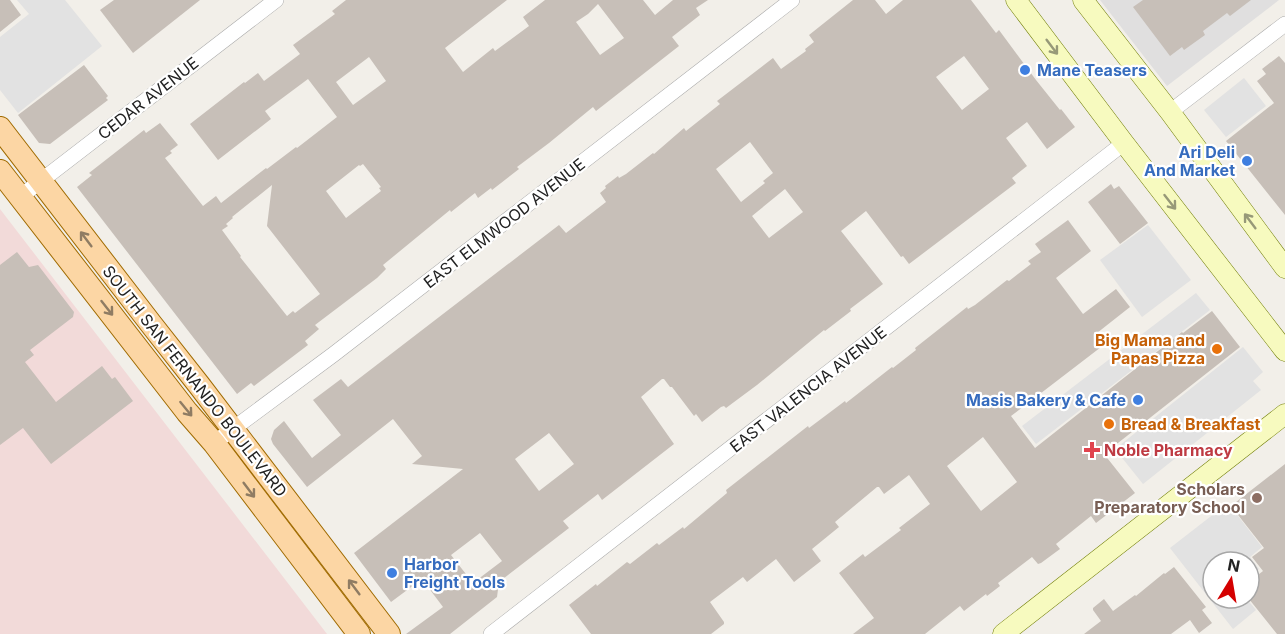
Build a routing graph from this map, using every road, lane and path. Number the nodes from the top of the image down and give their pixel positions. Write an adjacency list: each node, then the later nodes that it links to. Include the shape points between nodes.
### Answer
1 (276, 0): 10 (street, CEDAR AVENUE)
2 (792, 0): 15 (street, EAST ELMWOOD AVENUE)
3 (1016, 0): 8 (main road, one-way to 8)
4 (1083, 0): 6 (main road)
5 (1285, 24): 6 (street)
6 (1170, 112): 12 (main road, one-way to 6)
7 (0, 128): 10 (main road, SOUTH SAN FERNANDO BOULEVARD)
8 (1124, 143): 13 (main road, one-way to 13); 19 (street, EAST VALENCIA AVENUE)
9 (0, 171): 11 (main road, SOUTH SAN FERNANDO BOULEVARD)
10 (41, 181): 11 (street, CEDAR AVENUE); 15 (main road, SOUTH SAN FERNANDO BOULEVARD, one-way to 10)
11 (20, 196): 16 (main road, SOUTH SAN FERNANDO BOULEVARD, one-way to 16)
12 (1285, 268)
13 (1285, 351)
14 (1285, 414): 20 (main road)
15 (233, 430): 16 (street, EAST ELMWOOD AVENUE); 18 (main road, SOUTH SAN FERNANDO BOULEVARD, one-way to 15)
16 (214, 443): 17 (main road, SOUTH SAN FERNANDO BOULEVARD, one-way to 17)
17 (360, 634)
18 (389, 634)
19 (491, 634)
20 (1003, 634)

